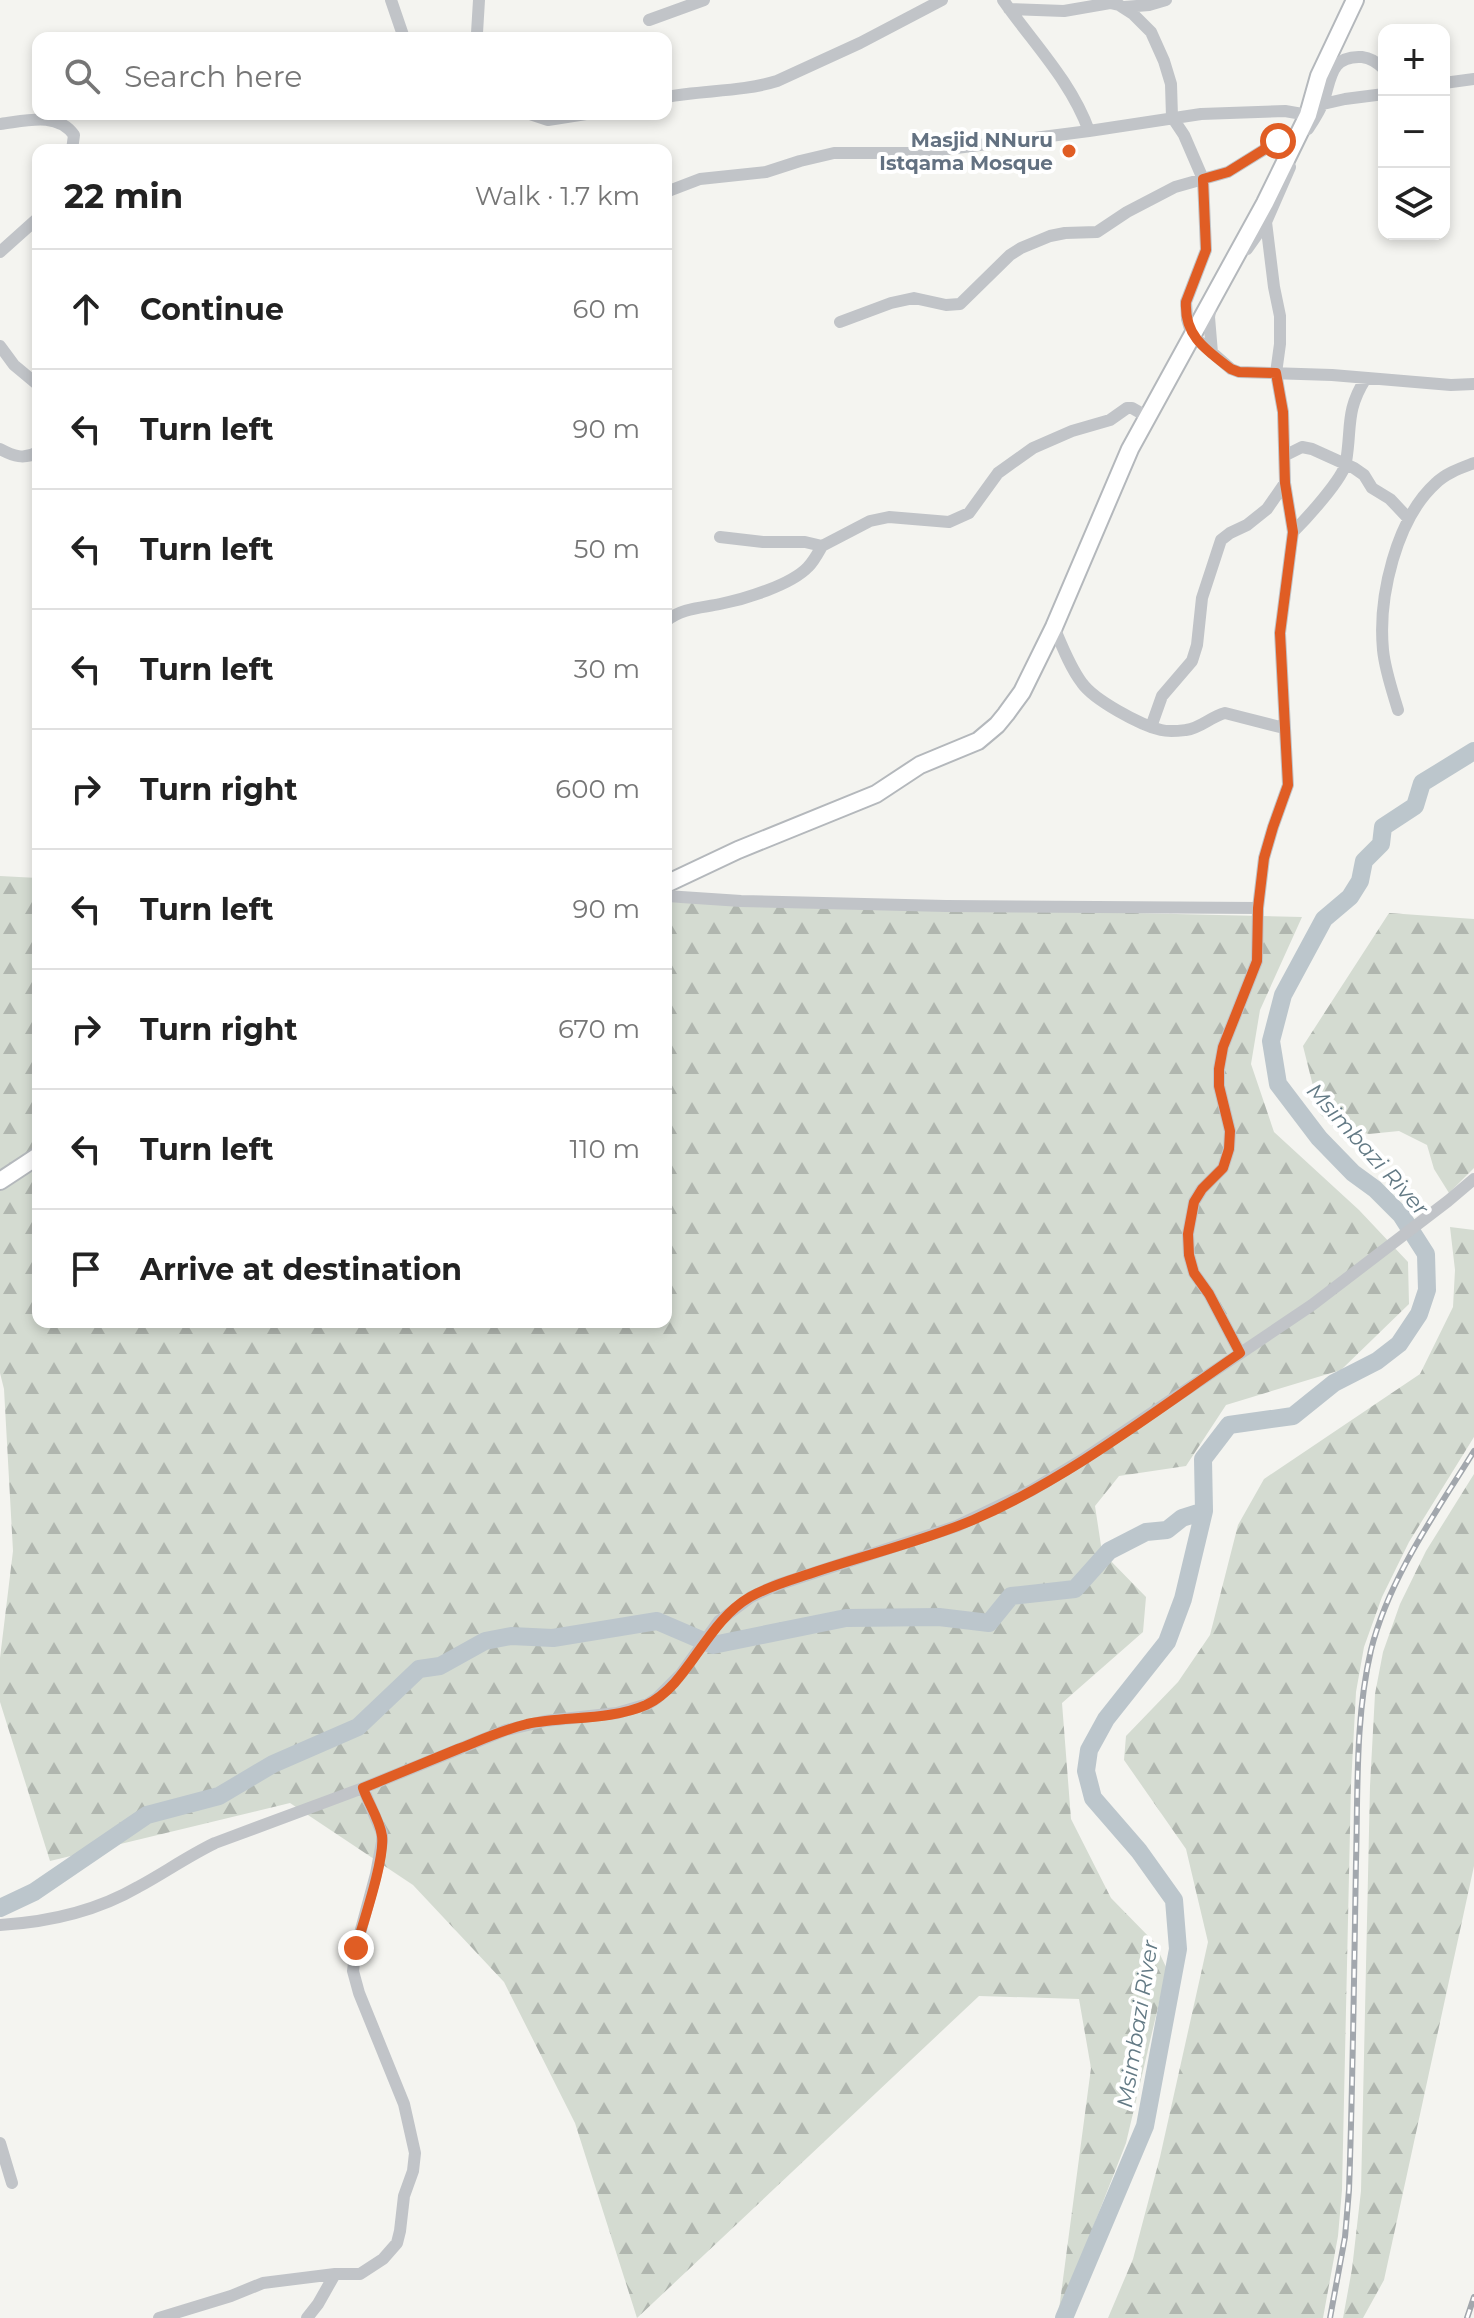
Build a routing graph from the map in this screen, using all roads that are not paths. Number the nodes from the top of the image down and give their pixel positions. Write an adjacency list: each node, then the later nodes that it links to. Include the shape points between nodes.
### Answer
1 (391, 0): 11 (street)
2 (479, 0): 12 (street)
3 (704, 0): 10 (street)
4 (942, 0): 18 (street, via 777,81)
5 (1166, 0): 9 (street)
6 (1344, 0): 13 (street)
7 (1355, 0): 13 (street)
8 (1006, 4): 9 (street, via 1064,11 1110,3); 25 (street, via 1065,84)
9 (1124, 7): 21 (street, via 1156,42 1171,84)
10 (649, 20)
11 (402, 32)
12 (477, 32)
13 (1341, 32): 20 (street, via 1319,76)
14 (1378, 65): 19 (street, via 1369,58 1343,60)
15 (1474, 79): 16 (street)
16 (1450, 82)
17 (1378, 95): 19 (street)
18 (672, 96)
19 (1323, 104): 30 (street)
20 (1308, 115): 21 (street, via 1285,111); 26 (street)
21 (1172, 117): 25 (street); 28 (street)
22 (36, 120): 24 (street)
23 (49, 120): 27 (street, via 74,135)
24 (0, 124)
25 (1089, 131): 29 (street, via 917,153 834,153 766,172 700,179)
26 (1298, 134): 28 (street, via 1228,172); 34 (street)
27 (73, 144)
28 (1203, 179): 33 (street, via 1175,187 1097,232 1050,236 1021,248 960,304 914,298); 34 (street, via 1206,250 1186,302)
29 (672, 190)
30 (1266, 222): 36 (street, via 1210,305); 37 (street, via 1280,316)
31 (32, 223): 32 (street)
32 (0, 252)
33 (840, 322)
34 (1192, 335): 36 (street); 41 (street)
35 (0, 346): 39 (street)
36 (1212, 353): 37 (street, via 1239,372)
37 (1276, 373): 38 (street); 44 (street)
38 (1366, 378): 40 (street); 46 (street, via 1351,409)
39 (32, 380)
40 (1474, 384)
41 (1146, 416): 51 (street, via 1127,408 1110,420 1033,448 998,473 969,513 958,519 880,519); 53 (street)
42 (0, 449): 43 (street)
43 (32, 455)
44 (1286, 455): 46 (street, via 1302,447); 47 (street)
45 (1474, 463): 48 (street, via 1436,483)
46 (1346, 464): 48 (street); 49 (street)
47 (1285, 483): 49 (street); 55 (street, via 1267,509 1221,540 1202,598 1192,661 1162,696)
48 (1408, 518): 54 (street, via 1390,574 1383,627 1387,673)
49 (1293, 532): 56 (street, via 1280,623)
50 (720, 537): 51 (street)
51 (822, 546): 52 (street, via 808,568 793,577 753,595)
52 (672, 617)
53 (1054, 627): 55 (street, via 1091,694); 57 (street, via 1022,692 978,741 920,765 876,794)
54 (1398, 710)
55 (1151, 727): 56 (street, via 1193,729 1225,713)
56 (1284, 728): 59 (street, via 1288,785 1264,858)
57 (672, 881)
58 (672, 896): 59 (street)
59 (1258, 908): 63 (street, via 1257,961 1219,1069 1229,1149 1223,1168 1194,1202 1188,1234 1194,1273)
60 (32, 1160): 62 (street)
61 (1474, 1179): 63 (street, via 1312,1305)
62 (0, 1181)
63 (1240, 1353): 64 (street, via 1032,1490 957,1526 751,1597 733,1609 668,1688 648,1704 506,1730)
64 (363, 1788): 65 (street, via 215,1843 93,1909); 68 (street, via 382,1842 353,1971 404,2104 415,2162 391,2252 360,2274)
65 (0, 1925)
66 (0, 2143): 67 (street)
67 (12, 2183)
68 (335, 2274): 69 (street, via 263,2283); 70 (street)
69 (159, 2318)
70 (307, 2318)

